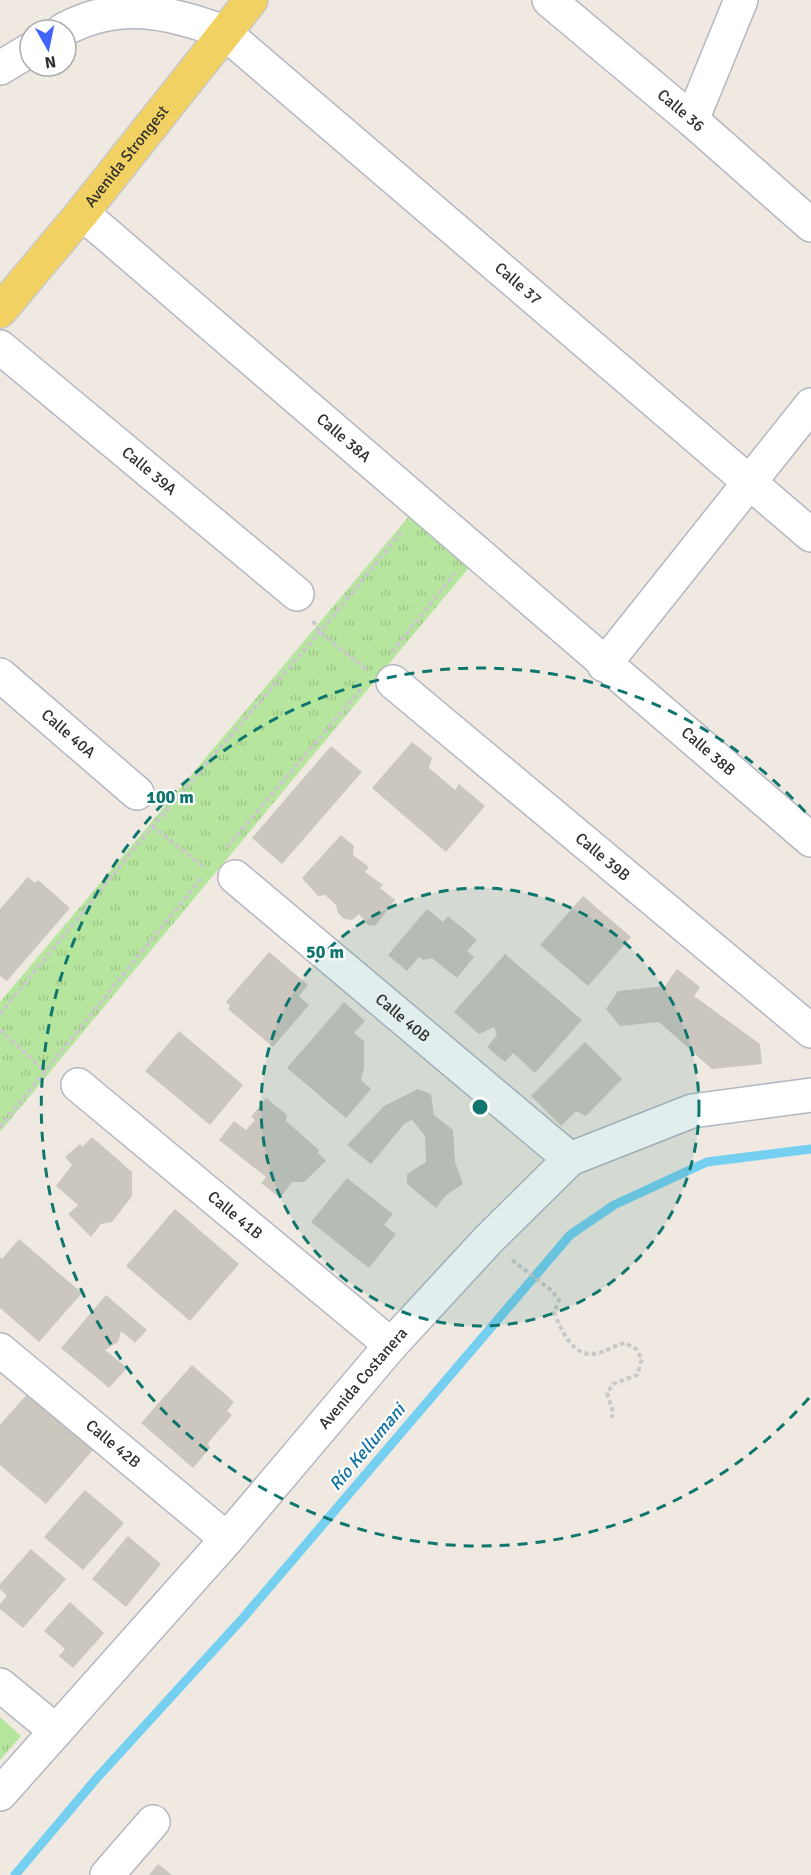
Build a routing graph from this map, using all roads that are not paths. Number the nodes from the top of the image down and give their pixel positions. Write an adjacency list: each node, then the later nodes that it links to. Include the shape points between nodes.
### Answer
1 (251, 0): 5 (main road, Avenida Strongest)
2 (549, 0): 8 (street, Calle 36)
3 (741, 0): 8 (street)
4 (78, 24): 5 (street, via 126,9 154,10)
5 (225, 32): 9 (main road, Avenida Strongest); 14 (street, Calle 37)
6 (18, 57): 7 (street)
7 (0, 68)
8 (692, 120): 10 (street, Calle 36)
9 (82, 213): 11 (main road, Avenida Strongest); 17 (street, Calle 38A)
10 (811, 225)
11 (0, 311)
12 (0, 347): 16 (street, Calle 39A)
13 (811, 405): 14 (street)
14 (750, 482): 15 (street, Calle 37); 17 (street)
15 (811, 535)
16 (297, 594)
17 (604, 665): 21 (street, Calle 38B)
18 (0, 675): 20 (street, Calle 40A)
19 (383, 679): 23 (street, Calle 39B)
20 (137, 793)
21 (811, 840)
22 (220, 865): 26 (street, Calle 40B)
23 (811, 1031)
24 (78, 1085): 27 (street, Calle 41B)
25 (811, 1095): 26 (street, Avenida Costanera, via 692,1111)
26 (570, 1159): 27 (street, Avenida Costanera)
27 (391, 1345): 29 (street, Avenida Costanera)
28 (0, 1350): 29 (street, Calle 42B)
29 (227, 1539): 31 (street, Avenida Costanera)
30 (0, 1685): 31 (street)
31 (56, 1731): 32 (street, Avenida Costanera)
32 (0, 1794)
33 (153, 1822): 34 (street)
34 (107, 1875)

